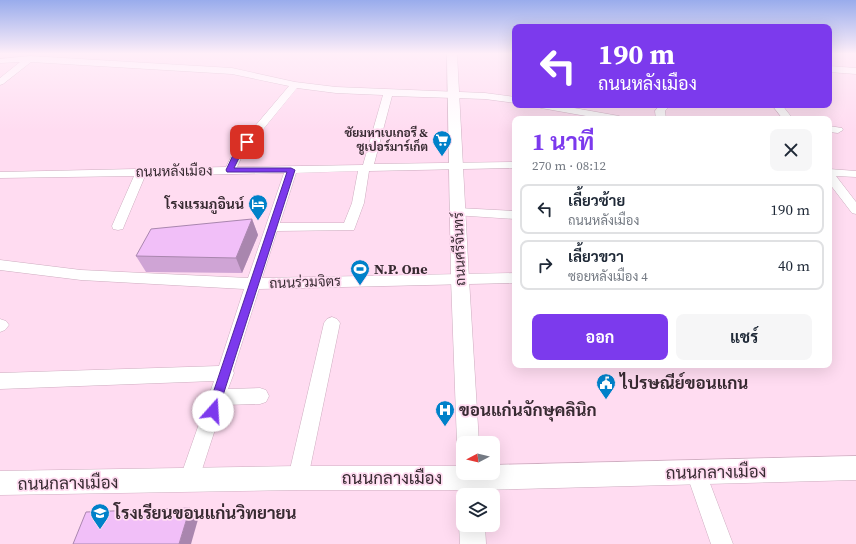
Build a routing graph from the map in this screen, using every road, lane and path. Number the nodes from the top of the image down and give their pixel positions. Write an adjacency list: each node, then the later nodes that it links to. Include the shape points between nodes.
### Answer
1 (273, 79): 3 (street)
2 (453, 79): 5 (main road, ถนนศรีจันทร์)
3 (295, 84): 4 (street, via 336,90); 14 (street, via 238,153)
4 (388, 93): 5 (street); 13 (street)
5 (454, 95): 6 (street); 12 (main road, ถนนศรีจันทร์)
6 (512, 100)
7 (552, 108): 9 (street)
8 (779, 108): 10 (street)
9 (581, 116)
10 (786, 116)
11 (512, 165): 12 (street, ถนนหลังเมือง)
12 (456, 167): 13 (street, ถนนหลังเมือง); 22 (main road, ถนนศรีจันทร์)
13 (366, 168): 15 (street, ถนนหลังเมือง); 25 (street, via 358,203 349,227)
14 (230, 170): 15 (street, ถนนหลังเมือง); 16 (street, ถนนหลังเมือง)
15 (291, 170): 25 (street)
16 (141, 172): 19 (street, ถนนหลังเมือง); 24 (street)
17 (832, 173): 18 (street)
18 (856, 174)
19 (0, 175)
20 (832, 177): 21 (street)
21 (856, 210)
22 (458, 212): 23 (street); 28 (main road, ถนนศรีจันทร์)
23 (512, 215)
24 (118, 226)
25 (272, 227): 29 (street)
26 (0, 265): 29 (street, ถนนร่วมจิตร, via 81,276)
27 (512, 278): 28 (street, ถนนร่วมจิตร)
28 (460, 279): 29 (street, ถนนร่วมจิตร); 35 (main road, ถนนศรีจันทร์)
29 (253, 284): 31 (street)
30 (332, 323): 38 (street)
31 (226, 373): 32 (street); 34 (street)
32 (0, 381)
33 (260, 396): 34 (street)
34 (217, 397): 39 (street)
35 (468, 436)
36 (856, 468): 37 (main road, ถนนกลางเมือง)
37 (696, 472): 40 (main road, ถนนกลางเมือง); 44 (street)
38 (298, 478): 39 (main road, ถนนกลางเมือง); 40 (main road, ถนนกลางเมือง)
39 (189, 481): 41 (main road, ถนนกลางเมือง)
40 (470, 482)
41 (0, 483)
42 (472, 532): 43 (main road)
43 (473, 544)
44 (722, 544)

